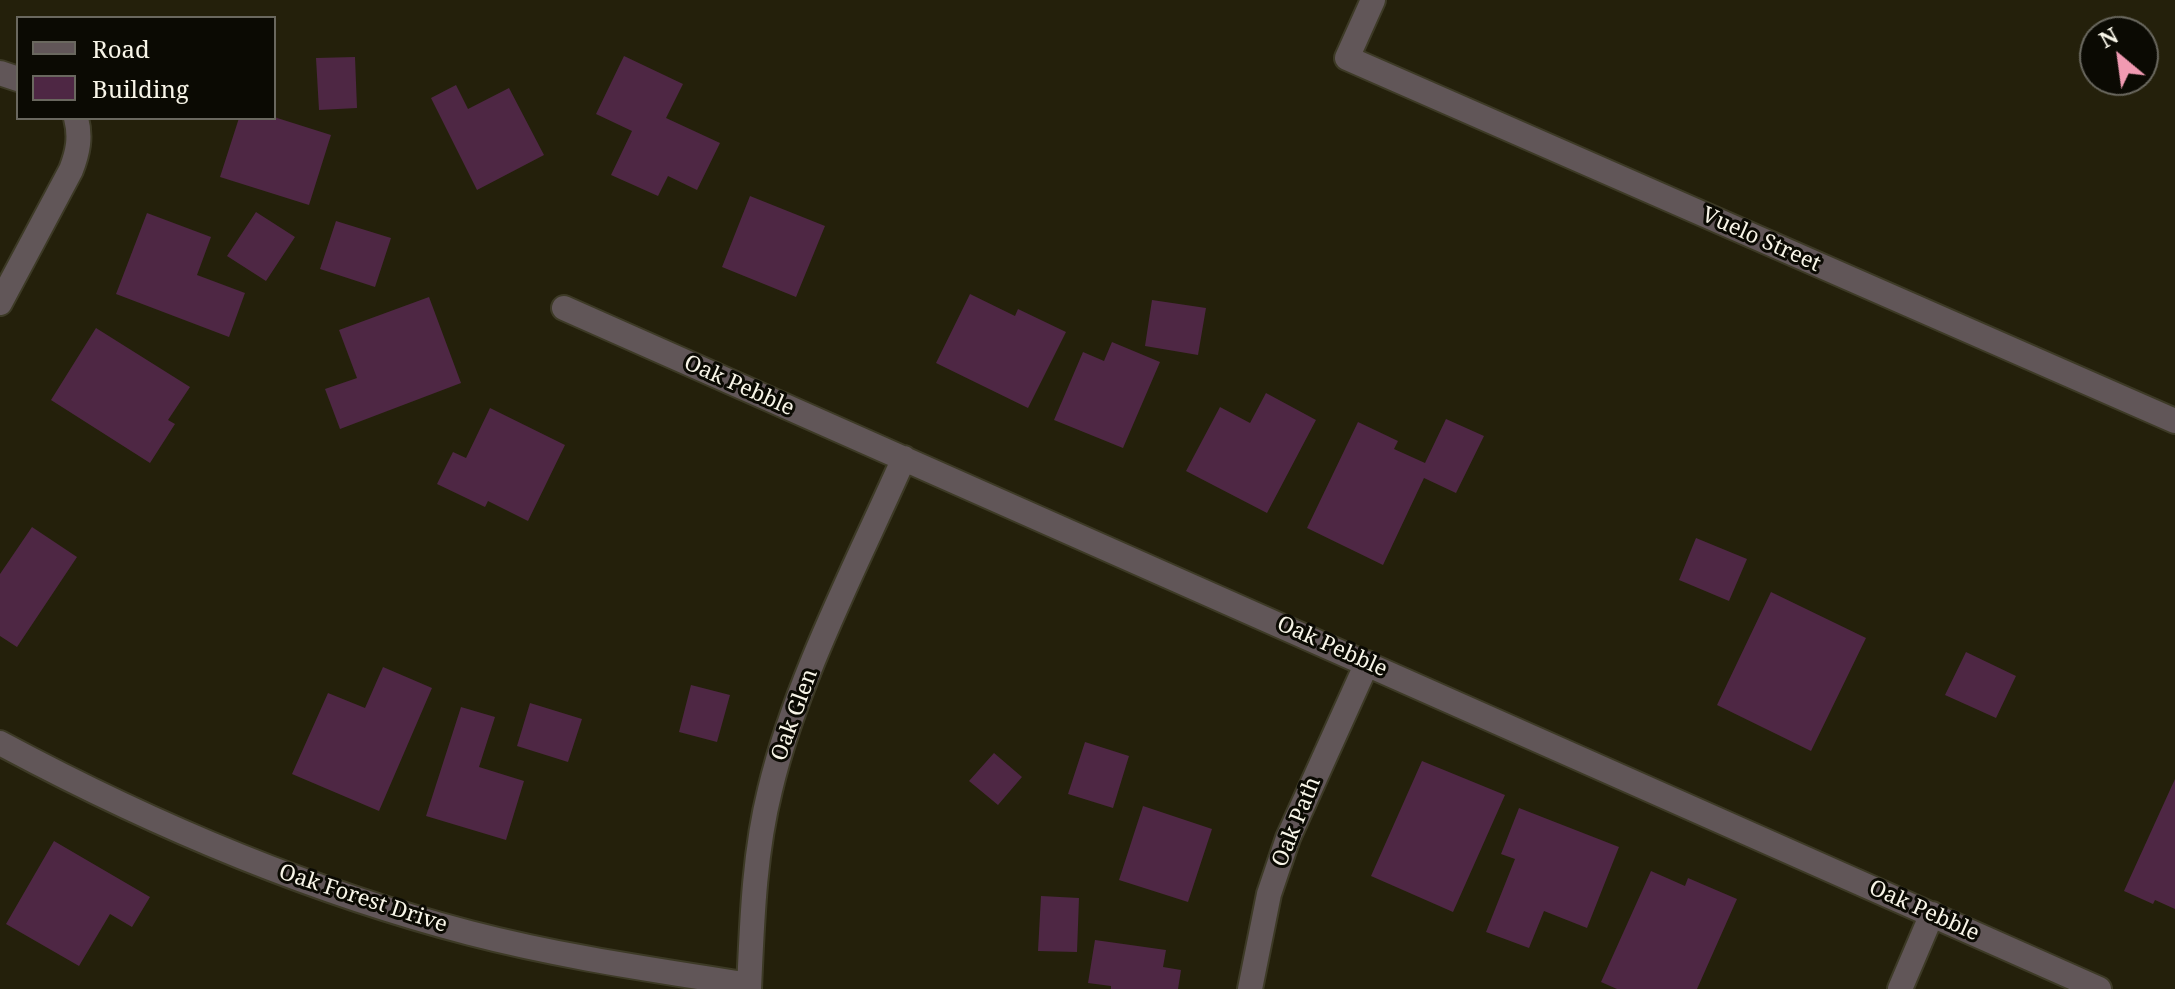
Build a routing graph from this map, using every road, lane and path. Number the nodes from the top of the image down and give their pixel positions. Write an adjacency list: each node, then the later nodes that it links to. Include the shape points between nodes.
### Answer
1 (1373, 0): 5 (street, Vuelo Street, via 1347,58)
2 (77, 120): 3 (street, via 78,153 71,170)
3 (0, 303)
4 (564, 308): 6 (street, Oak Pebble)
5 (2175, 421)
6 (904, 458): 7 (street, Oak Pebble); 10 (street, Oak Glen, via 818,651 774,775 761,838)
7 (1367, 663): 9 (street, Oak Pebble); 11 (street, Oak Path, via 1288,838 1269,894)
8 (2, 750): 10 (street, Oak Forest Drive, via 213,846 368,902 544,951)
9 (1932, 914): 12 (street); 13 (street, Oak Pebble)
10 (749, 987)
11 (1250, 989)
12 (1900, 989)
13 (2099, 989)

